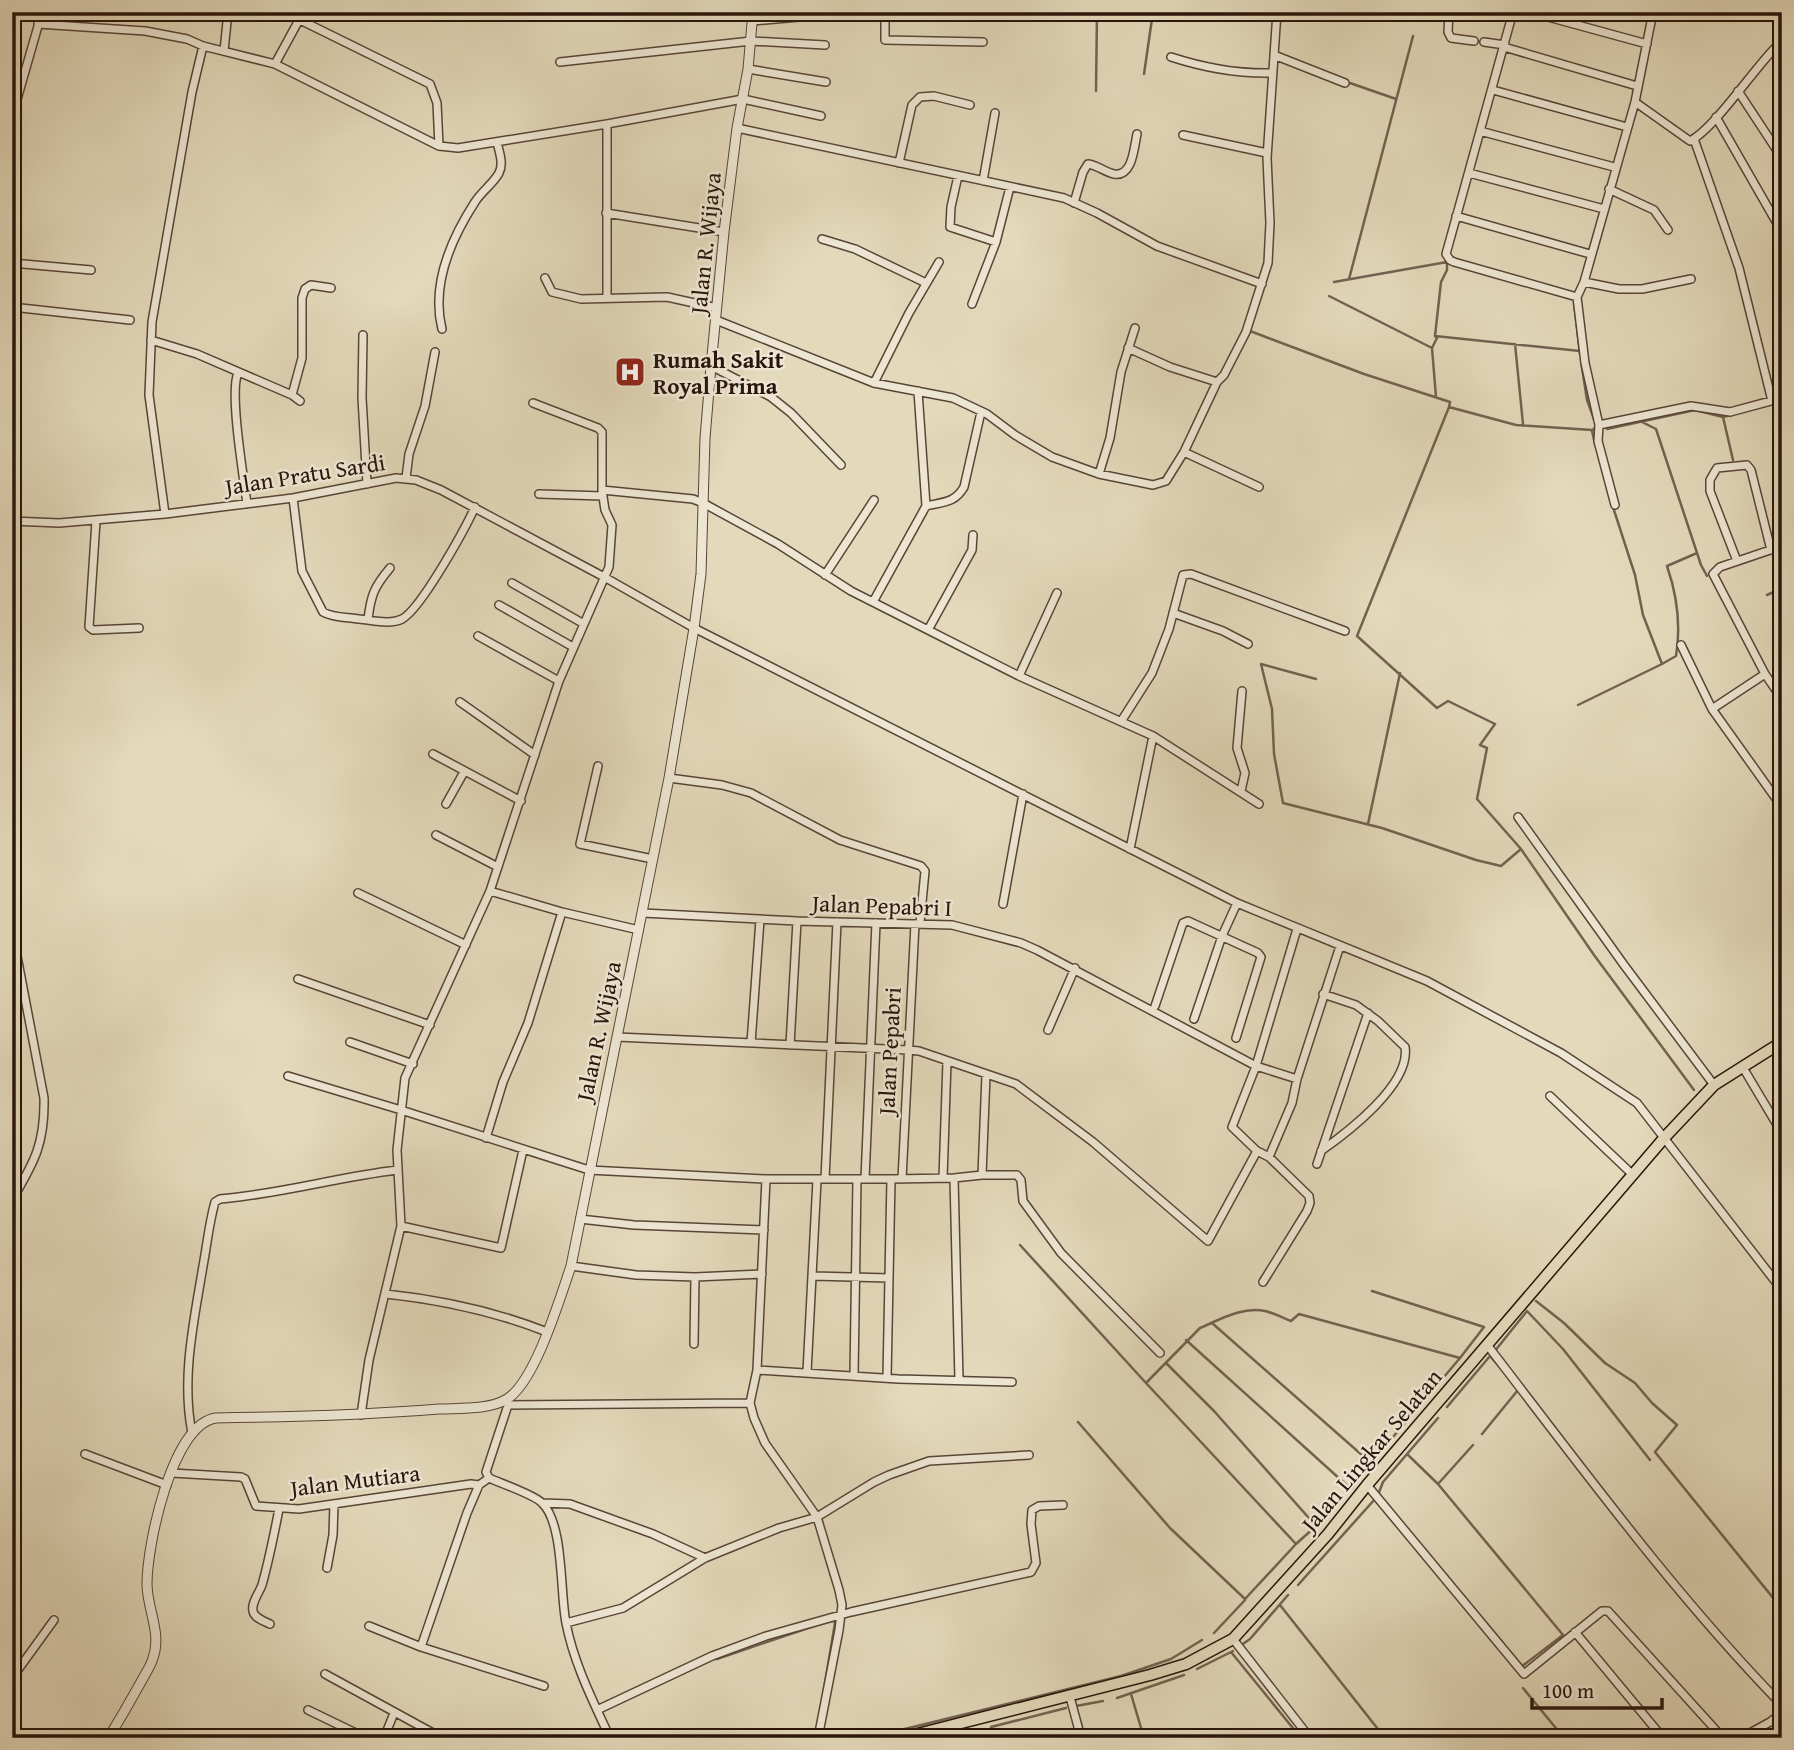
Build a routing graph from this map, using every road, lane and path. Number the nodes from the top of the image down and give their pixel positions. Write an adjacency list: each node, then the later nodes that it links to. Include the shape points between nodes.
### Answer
1 (42, 12): 15 (street)
2 (228, 12): 25 (street)
3 (284, 12): 14 (street)
4 (857, 12): 13 (street)
5 (885, 12): 18 (street, via 885,40)
6 (1277, 12): 26 (street)
7 (1347, 12): 12 (street)
8 (1449, 12): 17 (street, via 1451,38)
9 (1513, 12): 23 (street)
10 (1530, 12): 20 (street)
11 (1653, 12): 20 (street)
12 (1366, 14)
13 (753, 16): 16 (street, Jalan R. Wijaya)
14 (299, 20): 29 (street); 52 (street, via 430,84 437,103)
15 (38, 24): 22 (street, via 145,31); 42 (street)
16 (751, 41): 21 (street); 28 (street); 30 (street, Jalan R. Wijaya)
17 (1474, 41)
18 (983, 42)
19 (1484, 42): 23 (street)
20 (1647, 44): 34 (street)
21 (825, 45)
22 (203, 46): 25 (street); 91 (street)
23 (1504, 46): 34 (street); 35 (street)
24 (1782, 49): 36 (street, via 1775,48)
25 (224, 51): 29 (street)
26 (1274, 55): 31 (street); 33 (street)
27 (1171, 57): 31 (street, via 1203,68)
28 (560, 62)
29 (275, 64): 52 (street)
30 (748, 69): 32 (street); 37 (street, Jalan R. Wijaya)
31 (1272, 74): 53 (street)
32 (826, 82)
33 (1345, 83)
34 (1637, 86): 38 (street)
35 (1493, 90): 45 (street); 47 (street)
36 (1738, 90): 43 (street); 54 (street)
37 (743, 99): 41 (street); 44 (street); 46 (street, Jalan R. Wijaya)
38 (1635, 102): 45 (street); 50 (street, via 1687,139)
39 (970, 105): 55 (street, via 920,97 912,105)
40 (995, 113): 59 (street)
41 (821, 116)
42 (12, 117)
43 (1716, 117): 50 (street); 68 (street)
44 (607, 124): 51 (street); 64 (street)
45 (1627, 127): 56 (street)
46 (737, 128): 55 (street); 67 (street, Jalan R. Wijaya)
47 (1480, 131): 56 (street); 57 (street)
48 (1137, 134): 62 (street, via 1128,169 1114,174 1088,164)
49 (1183, 135): 53 (street)
50 (1695, 139): 102 (street, via 1739,268)
51 (497, 142): 52 (street); 89 (street, via 499,173 476,200 448,253 438,312)
52 (439, 146)
53 (1267, 153): 79 (street, via 1270,223)
54 (1782, 158)
55 (899, 163): 58 (street)
56 (1615, 167): 61 (street)
57 (1469, 173): 63 (street); 65 (street)
58 (958, 176): 59 (street); 70 (street, via 950,227)
59 (983, 181): 60 (street)
60 (1010, 187): 62 (street); 70 (street)
61 (1609, 189): 63 (street); 66 (street, via 1654,210)
62 (1074, 203): 79 (street, via 1157,246)
63 (1604, 209): 71 (street)
64 (606, 213): 67 (street); 81 (street)
65 (1457, 216): 71 (street); 82 (street, via 1446,254 1450,260)
66 (1668, 230)
67 (724, 232): 85 (street, Jalan R. Wijaya)
68 (1782, 232)
69 (822, 239): 78 (street, via 855,248)
70 (996, 242): 83 (street)
71 (1590, 254): 77 (street)
72 (939, 262): 78 (street)
73 (12, 263): 74 (street)
74 (91, 270)
75 (545, 278): 81 (street, via 552,292 561,295)
76 (1691, 279): 77 (street, via 1642,289)
77 (1584, 282): 82 (street)
78 (926, 283): 97 (street)
79 (1262, 284): 96 (street, via 1246,332)
80 (331, 288): 99 (street, via 311,285 305,289 302,358)
81 (607, 297): 85 (street, via 667,297)
82 (1577, 297): 105 (street)
83 (972, 304)
84 (12, 307): 86 (street)
85 (717, 308): 87 (street, Jalan R. Wijaya)
86 (131, 320)
87 (716, 320): 94 (street, Jalan R. Wijaya); 97 (street)
88 (1135, 328): 92 (street)
89 (442, 329)
90 (363, 335): 110 (street)
91 (151, 340): 95 (street); 121 (street, via 149,395)
92 (1128, 348): 96 (street); 108 (street)
93 (435, 352): 109 (street)
94 (710, 366): 107 (street, via 771,397); 117 (street, Jalan R. Wijaya)
95 (238, 373): 99 (street); 116 (street, via 236,410)
96 (1217, 382): 106 (street)
97 (874, 383): 98 (street)
98 (918, 391): 104 (street, via 953,398); 119 (street)
99 (292, 395): 101 (street)
100 (1782, 398): 102 (street)
101 (300, 401)
102 (1772, 401): 105 (street, via 1730,412 1691,406)
103 (533, 402): 112 (street, via 602,432)
104 (981, 412): 108 (street, via 1052,457); 119 (street, via 964,487 954,500)
105 (1599, 425): 118 (street, via 1598,441)
106 (1184, 452): 108 (street, via 1166,481 1153,485); 111 (street)
107 (841, 465)
108 (1099, 474)
109 (406, 478): 110 (street, Jalan Pratu Sardi); 120 (street, Jalan Pratu Sardi)
110 (367, 484): 114 (street, Jalan Pratu Sardi)
111 (1259, 486)
112 (602, 493): 113 (street); 117 (street); 130 (street, via 612,525)
113 (539, 495)
114 (293, 498): 116 (street, Jalan Pratu Sardi); 136 (street, via 302,571 320,608 332,616)
115 (874, 500): 129 (street)
116 (247, 503): 121 (street, Jalan Pratu Sardi)
117 (703, 503): 129 (street); 139 (street, Jalan R. Wijaya)
118 (1615, 505)
119 (926, 506): 133 (street)
120 (475, 507): 130 (street, Jalan Pratu Sardi); 136 (street, via 458,543 411,611 395,621)
121 (165, 514): 123 (street, Jalan Pratu Sardi)
122 (12, 521): 123 (street, Jalan Pratu Sardi)
123 (96, 521): 138 (street, via 89,627)
124 (973, 535): 140 (street, via 972,550)
125 (1782, 547): 126 (street)
126 (1771, 550): 127 (street); 127 (street, via 1751,470 1741,464 1717,468 1710,491)
127 (1737, 561): 146 (street, via 1714,570 1713,578)
128 (390, 568): 136 (street, via 370,597)
129 (825, 575): 133 (street)
130 (606, 578): 137 (street); 139 (street, Jalan Pratu Sardi)
131 (512, 583): 137 (street)
132 (1057, 593): 147 (street)
133 (873, 602): 140 (street)
134 (499, 605): 145 (street)
135 (1173, 613): 141 (street, via 1181,579 1192,574); 143 (street); 153 (street, via 1152,673)
136 (368, 620)
137 (584, 624): 145 (street)
138 (139, 628)
139 (694, 628): 159 (street, Jalan R. Wijaya); 161 (street, Jalan Pratu Sardi)
140 (928, 629): 147 (street)
141 (1345, 631)
142 (478, 636): 148 (street)
143 (1248, 644)
144 (1681, 645): 152 (street)
145 (573, 647): 148 (street)
146 (1765, 674): 150 (street); 152 (street)
147 (1019, 676): 153 (street)
148 (559, 681): 156 (street)
149 (1242, 691): 160 (street, via 1237,748 1245,773)
150 (1782, 699)
151 (460, 702): 156 (street)
152 (1712, 709): 165 (street)
153 (1122, 720): 154 (street)
154 (1153, 736): 160 (street); 168 (street)
155 (433, 754): 158 (street)
156 (536, 755): 162 (street)
157 (598, 766): 169 (street, via 580,844)
158 (464, 772): 162 (street); 163 (street)
159 (669, 778): 169 (street, Jalan R. Wijaya); 181 (street, Jalan Pepabri, via 751,793 840,840 923,867)
160 (1241, 791): 164 (street)
161 (1023, 794): 168 (street, Jalan Pratu Sardi); 174 (street)
162 (521, 801): 170 (street)
163 (446, 804)
164 (1259, 804)
165 (1782, 807)
166 (1518, 817): 212 (street)
167 (436, 835): 170 (street)
168 (1130, 849): 173 (street, Jalan Pratu Sardi)
169 (653, 859): 176 (street, Jalan R. Wijaya)
170 (498, 867): 171 (street)
171 (490, 891): 175 (street); 186 (street)
172 (358, 892): 186 (street)
173 (1237, 903): 183 (street, Jalan Pratu Sardi); 185 (street)
174 (1003, 904)
175 (562, 912): 184 (street); 217 (street)
176 (643, 913): 177 (street, Jalan Pepabri I); 184 (street, Jalan R. Wijaya)
177 (760, 920): 178 (street, Jalan Pepabri I); 200 (street)
178 (797, 921): 179 (street, Jalan Pepabri I); 201 (street)
179 (837, 922): 180 (street, Jalan Pepabri I); 202 (street)
180 (876, 923): 181 (street, Jalan Pepabri I); 203 (street)
181 (917, 923): 188 (street, Jalan Pepabri I, via 952,925 1021,943); 204 (street, Jalan Pepabri)
182 (12, 929): 234 (street, via 45,1118 38,1151)
183 (1297, 929): 187 (street, Jalan Pratu Sardi); 207 (street)
184 (639, 930): 196 (street, Jalan R. Wijaya)
185 (1222, 936): 191 (street, via 1183,921); 193 (street); 197 (street, via 1262,959)
186 (466, 945): 194 (street)
187 (1340, 946): 190 (street); 216 (street, Jalan Pratu Sardi, via 1427,981 1561,1053 1637,1103)
188 (1075, 968): 195 (street); 207 (street, Jalan Pepabri I)
189 (298, 979): 194 (street)
190 (1323, 994): 192 (street); 211 (street)
191 (1156, 1006)
192 (1368, 1013): 220 (street); 220 (street, via 1405,1046 1399,1075 1364,1118)
193 (1194, 1019)
194 (430, 1025): 206 (street)
195 (1048, 1030)
196 (617, 1037): 200 (street); 224 (street, Jalan R. Wijaya)
197 (1236, 1038)
198 (350, 1042): 206 (street)
199 (1782, 1042): 208 (highway, Jalan Lingkar Selatan)
200 (751, 1043): 201 (street)
201 (790, 1045): 202 (street)
202 (830, 1047): 203 (street); 233 (street)
203 (871, 1049): 204 (street); 230 (street)
204 (908, 1050): 205 (street); 232 (street, Jalan Pepabri)
205 (947, 1062): 209 (street); 227 (street)
206 (413, 1064): 214 (street, via 405,1078)
207 (1255, 1066): 211 (street, Jalan Pepabri I); 219 (street, via 1232,1127)
208 (1742, 1066): 212 (highway, Jalan Lingkar Selatan); 215 (street)
209 (986, 1075): 219 (street, via 1021,1088 1093,1142 1208,1241); 225 (street)
210 (288, 1076): 214 (street)
211 (1297, 1079): 221 (street)
212 (1714, 1084): 216 (highway, Jalan Lingkar Selatan)
213 (1550, 1096): 226 (street)
214 (401, 1110): 217 (street); 223 (street)
215 (1782, 1133)
216 (1665, 1137): 226 (highway, Jalan Lingkar Selatan); 245 (street, Jalan Pratu Sardi)
217 (486, 1138): 218 (street)
218 (523, 1150): 224 (street); 236 (street, via 500,1249)
219 (1257, 1151): 221 (street)
220 (1321, 1151): 222 (street)
221 (1269, 1157): 244 (street, via 1309,1196 1310,1203)
222 (1317, 1164)
223 (397, 1170): 236 (street); 260 (street, via 220,1199 214,1205 186,1382)
224 (589, 1170): 229 (street); 235 (street, Jalan R. Wijaya)
225 (982, 1175): 228 (street); 250 (street, via 1019,1177 1023,1201 1061,1253)
226 (1633, 1175): 249 (highway, Jalan Lingkar Selatan)
227 (943, 1178): 228 (street); 232 (street)
228 (954, 1178): 255 (street)
229 (766, 1179): 233 (street); 237 (street)
230 (861, 1179): 231 (street); 233 (street); 242 (street)
231 (891, 1179): 232 (street); 243 (street)
232 (902, 1179)
233 (821, 1180): 240 (street)
234 (12, 1200)
235 (580, 1219): 237 (street); 238 (street, Jalan R. Wijaya)
236 (401, 1226): 246 (street)
237 (764, 1230): 239 (street)
238 (571, 1266): 241 (street); 247 (street, Jalan R. Wijaya)
239 (762, 1274): 241 (street); 251 (street)
240 (814, 1276): 242 (street); 252 (street)
241 (695, 1277): 248 (street)
242 (856, 1277): 243 (street); 253 (street)
243 (889, 1278): 254 (street)
244 (1263, 1282)
245 (1782, 1290)
246 (386, 1294): 247 (street, via 463,1304); 259 (street)
247 (547, 1332): 257 (street, Jalan R. Wijaya)
248 (694, 1344)
249 (1488, 1346): 267 (highway, Jalan Lingkar Selatan); 287 (street, via 1619,1516)
250 (1160, 1353)
251 (757, 1370): 252 (street); 258 (street)
252 (807, 1372): 253 (street)
253 (854, 1376): 254 (street)
254 (887, 1378): 255 (street)
255 (959, 1380): 256 (street)
256 (1012, 1382)
257 (507, 1402): 258 (street); 259 (street); 264 (street, via 486,1472)
258 (750, 1403): 272 (street, via 765,1443)
259 (361, 1416): 260 (street, via 216,1418)
260 (191, 1433): 263 (street)
261 (85, 1454): 265 (street)
262 (1029, 1455): 272 (street, via 929,1461 874,1482)
263 (172, 1473): 265 (street); 271 (street, Jalan Mutiara, via 241,1477 256,1506)
264 (489, 1478): 266 (street); 268 (street)
265 (167, 1485): 292 (street, via 148,1561 147,1588 157,1636 154,1657)
266 (479, 1485): 269 (street, Jalan Mutiara); 282 (street)
267 (1367, 1485): 280 (street, via 1524,1674); 281 (highway, Jalan Lingkar Selatan)
268 (542, 1503): 273 (street, via 570,1504); 277 (street, via 557,1537)
269 (334, 1504): 271 (street, Jalan Mutiara); 274 (street)
270 (1063, 1505): 275 (street, via 1034,1507 1030,1513 1036,1563 1031,1572)
271 (279, 1509): 278 (street, via 253,1607 256,1617)
272 (817, 1517): 273 (street); 275 (street, via 839,1590)
273 (705, 1558): 277 (street, via 623,1608)
274 (327, 1569)
275 (841, 1614): 289 (street, via 712,1656); 297 (street)
276 (54, 1620): 284 (street)
277 (566, 1623): 289 (street, via 584,1685)
278 (270, 1624)
279 (369, 1626): 282 (street)
280 (1575, 1632): 301 (street); 302 (street, via 1608,1611)
281 (1233, 1639): 286 (highway, Jalan Lingkar Selatan, via 1186,1664); 300 (street)
282 (421, 1647): 285 (street)
283 (325, 1674): 290 (street)
284 (12, 1678)
285 (544, 1686)
286 (1070, 1697): 298 (highway, Jalan Lingkar Selatan); 299 (street)
287 (1782, 1705)
288 (308, 1710): 293 (street)
289 (597, 1710): 296 (street)
290 (394, 1713): 294 (street); 295 (street)
291 (1782, 1713): 303 (street)
292 (108, 1738)
293 (366, 1738)
294 (384, 1738)
295 (442, 1738)
296 (610, 1738)
297 (818, 1738)
298 (902, 1738)
299 (1081, 1738)
300 (1310, 1738)
301 (1663, 1738)
302 (1723, 1738)
303 (1741, 1738)

